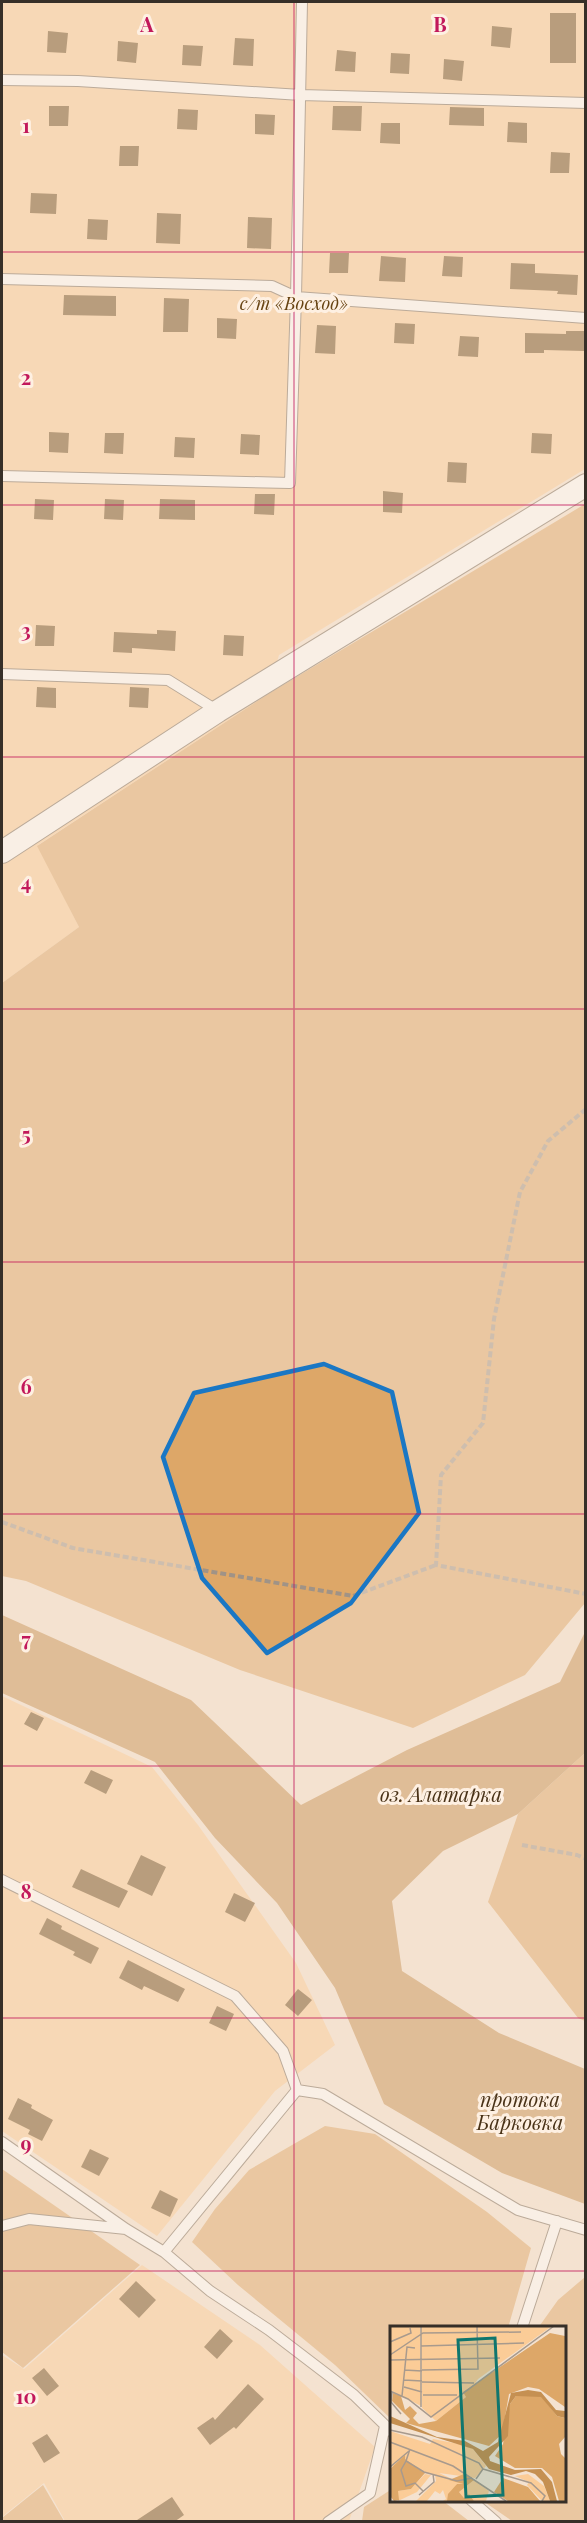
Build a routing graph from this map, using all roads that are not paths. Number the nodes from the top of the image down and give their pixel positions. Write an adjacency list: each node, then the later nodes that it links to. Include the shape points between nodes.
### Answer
1 (302, 2): 3 (lane)
2 (2, 80): 3 (lane)
3 (301, 95): 4 (lane); 6 (lane)
4 (585, 103)
5 (2, 279): 6 (lane, via 272,286)
6 (296, 297): 7 (lane); 8 (lane, via 290,483)
7 (585, 318)
8 (2, 476)
9 (585, 485): 11 (street)
10 (2, 674): 11 (lane, via 168,680)
11 (218, 711): 12 (street)
12 (2, 852)
13 (2, 1880): 14 (lane, via 235,1996 283,2051)
14 (297, 2090): 16 (lane, via 323,2094 518,2210); 20 (lane)
15 (2, 2142): 18 (lane)
16 (557, 2221): 19 (lane); 21 (lane)
17 (2, 2226): 18 (lane, via 29,2219)
18 (126, 2229): 20 (lane)
19 (585, 2230)
20 (164, 2252): 22 (lane, via 210,2291 354,2395)
21 (523, 2326)
22 (389, 2429): 24 (lane, via 370,2493)
23 (473, 2502): 25 (lane)
24 (328, 2522)
25 (496, 2522)

